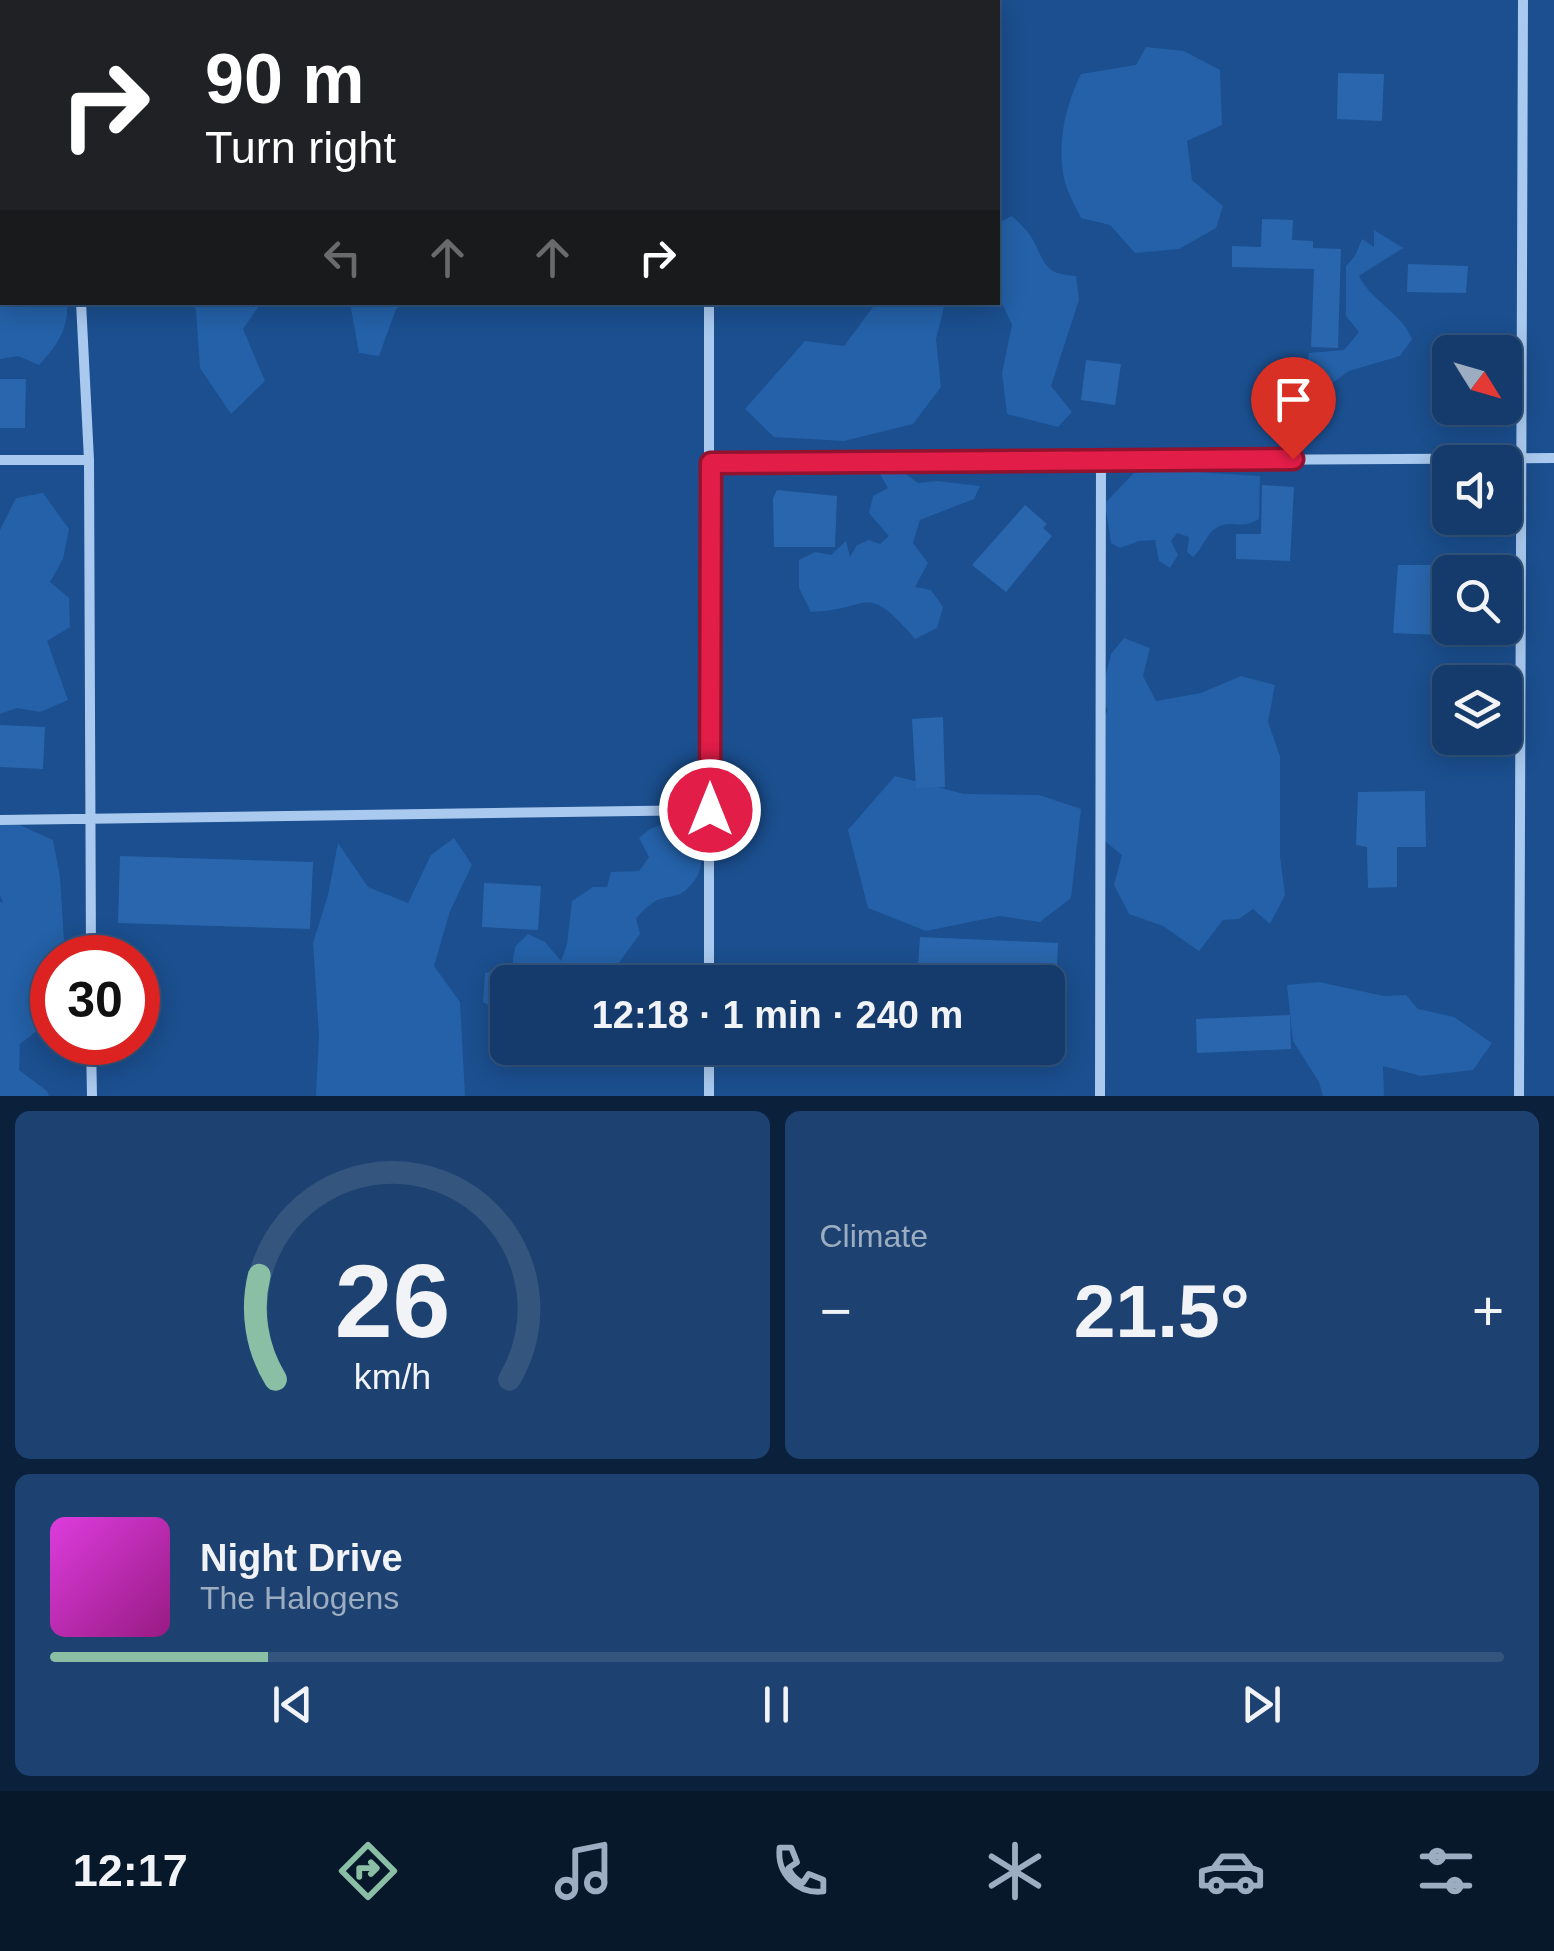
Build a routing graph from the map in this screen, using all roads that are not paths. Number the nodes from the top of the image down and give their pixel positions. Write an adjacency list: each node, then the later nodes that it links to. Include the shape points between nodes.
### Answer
1 (1522, 0): 4 (street)
2 (81, 305): 7 (street)
3 (710, 305): 9 (street)
4 (1524, 458): 5 (street); 8 (street); 20 (street)
5 (1554, 458)
6 (0, 460): 7 (street)
7 (89, 460): 11 (street)
8 (1101, 460): 9 (street); 19 (street)
9 (711, 463): 10 (street)
10 (710, 810): 11 (street); 14 (street)
11 (90, 818): 12 (street); 13 (street)
12 (0, 820)
13 (91, 935)
14 (710, 965)
15 (92, 1065): 17 (street)
16 (709, 1065): 18 (street)
17 (92, 1096)
18 (709, 1096)
19 (1100, 1096)
20 (1519, 1096)

